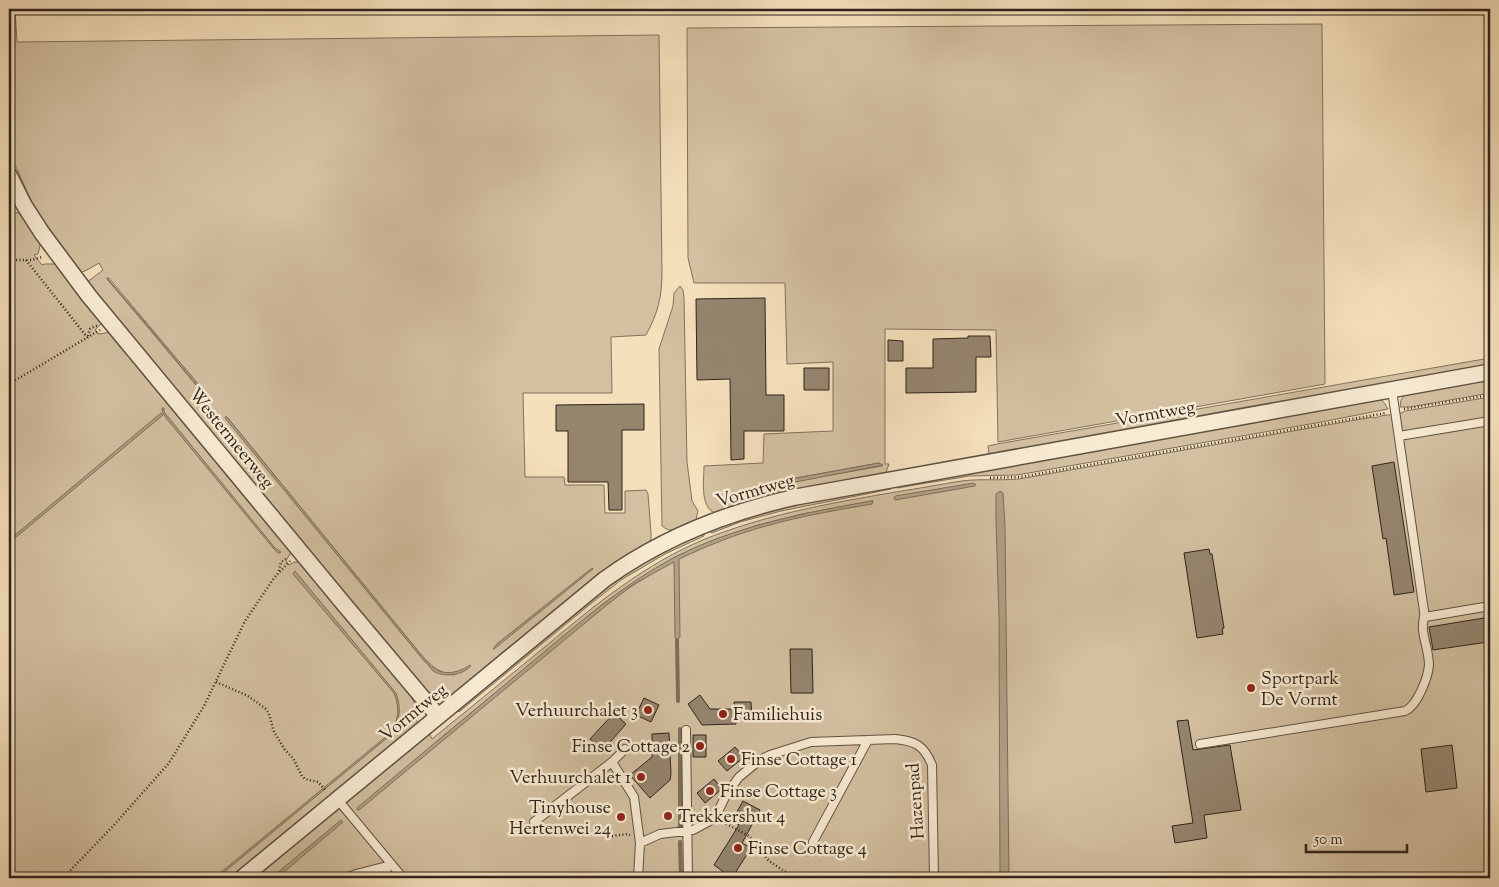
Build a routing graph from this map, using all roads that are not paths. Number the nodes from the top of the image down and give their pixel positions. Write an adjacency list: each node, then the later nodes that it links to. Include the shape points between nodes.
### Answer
1 (9, 175): 8 (street, Westermeerweg, via 42,233 89,296)
2 (1490, 372): 3 (street, Vormtweg)
3 (1392, 390): 5 (lane); 8 (street, Vormtweg, via 822,492 728,516 673,539 617,571)
4 (1490, 421): 5 (lane)
5 (1399, 436): 7 (lane)
6 (1490, 606): 7 (lane)
7 (1425, 617): 11 (lane, via 1423,627 1429,665 1422,688 1409,710)
8 (438, 716): 14 (street, Vormtweg)
9 (686, 730): 16 (lane)
10 (868, 740): 16 (lane, Hazenpad, via 811,742 760,760 739,778 715,818); 17 (lane); 26 (lane, Hazenpad, via 907,740 928,754 932,765)
11 (1200, 744)
12 (625, 749): 13 (lane)
13 (612, 762): 15 (lane); 18 (lane, via 634,797)
14 (333, 796): 19 (lane); 20 (street, Vormtweg)
15 (534, 822)
16 (688, 831): 18 (lane, via 660,834); 25 (lane)
17 (813, 842)
18 (640, 844): 24 (lane)
19 (389, 865): 21 (lane); 22 (lane); 23 (lane)
20 (242, 878)
21 (346, 878)
22 (386, 878)
23 (403, 878)
24 (638, 878)
25 (688, 878)
26 (934, 878)

